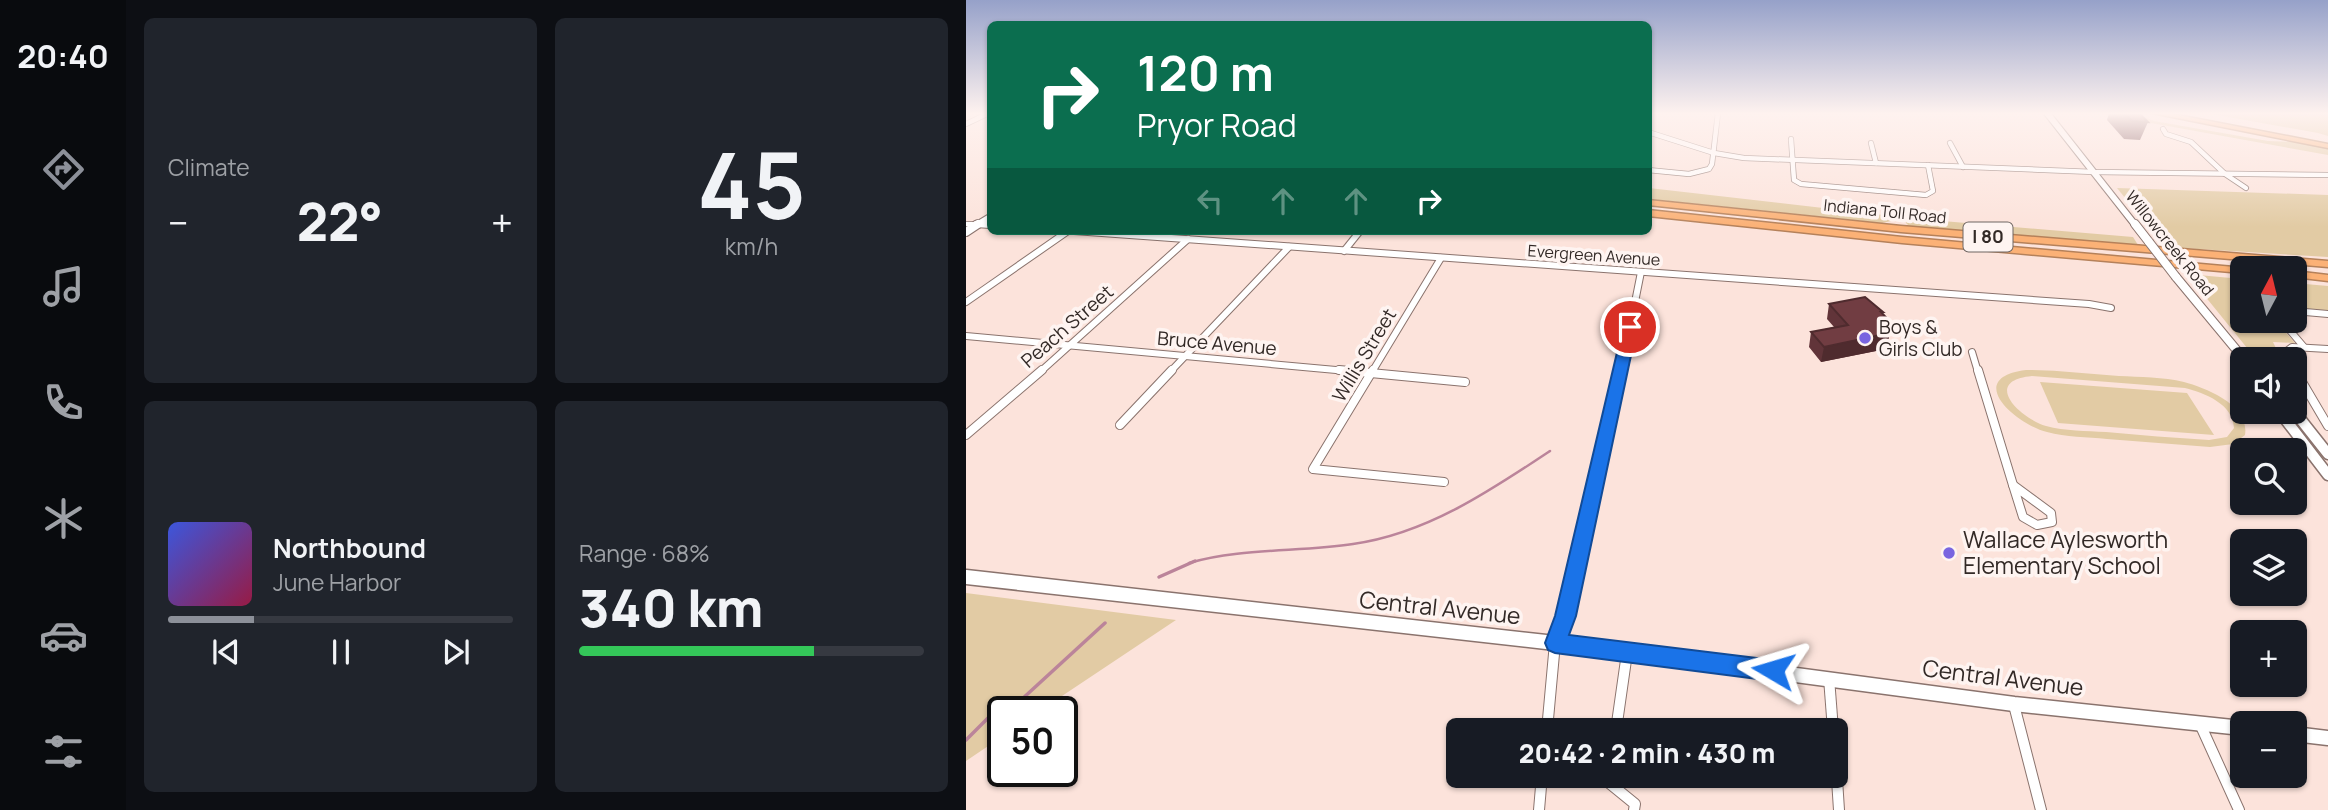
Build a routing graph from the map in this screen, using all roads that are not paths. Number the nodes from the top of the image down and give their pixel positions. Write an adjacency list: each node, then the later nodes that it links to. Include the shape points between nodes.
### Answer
1 (1707, 151): 7 (street)
2 (1792, 151): 8 (street)
3 (1873, 151): 9 (street)
4 (1954, 151): 11 (street)
5 (2077, 151): 13 (main road, Willowcreek Road)
6 (2200, 151): 14 (street)
7 (1714, 153): 8 (street); 12 (street, via 1712,167 1702,173)
8 (1792, 160): 9 (street); 10 (street, via 1794,180 1801,184 1920,196 1933,191)
9 (1876, 163): 10 (street)
10 (1928, 165): 11 (street)
11 (1963, 167): 13 (street)
12 (1652, 170)
13 (2094, 172): 14 (street); 45 (main road, Willowcreek Road, bridge)
14 (2225, 174): 15 (street); 16 (street)
15 (2328, 175)
16 (2246, 188)
17 (1652, 202): 33 (highway, Indiana Toll Road / I 80, via 1901,229)
18 (1652, 213): 34 (highway, Indiana Toll Road / I 80)
19 (987, 219): 21 (main road)
20 (966, 224): 21 (street)
21 (978, 225): 22 (street); 23 (main road)
22 (987, 225)
23 (966, 232)
24 (1062, 235): 38 (street)
25 (1130, 235): 28 (street, Evergreen Avenue)
26 (1160, 235): 28 (street)
27 (1357, 235): 31 (street)
28 (1158, 237): 29 (street, Evergreen Avenue)
29 (1188, 239): 30 (street, Evergreen Avenue); 44 (street, Peach Street)
30 (1289, 247): 31 (street, Evergreen Avenue); 50 (street)
31 (1344, 251): 32 (street, Evergreen Avenue)
32 (1441, 258): 35 (street, Evergreen Avenue); 51 (street, Willis Street)
33 (2328, 262)
34 (2230, 269)
35 (1641, 272): 39 (street, Evergreen Avenue); 65 (street, via 1611,422 1566,616)
36 (2307, 275): 37 (highway)
37 (2328, 277)
38 (966, 302)
39 (2111, 308)
40 (2307, 313): 41 (street)
41 (2328, 314)
42 (2292, 333): 46 (street)
43 (966, 336): 44 (street, Bruce Avenue)
44 (1071, 345): 50 (street, Bruce Avenue); 58 (street, Peach Street)
45 (2234, 347)
46 (2304, 347)
47 (2307, 347): 48 (street)
48 (2328, 349)
49 (1972, 352): 63 (street)
50 (1188, 356): 51 (street, Bruce Avenue); 56 (street)
51 (1371, 373): 52 (street, Bruce Avenue); 62 (street, Willis Street, via 1313,468)
52 (1465, 382)
53 (2307, 391): 57 (street)
54 (2289, 424): 61 (main road)
55 (2305, 424): 59 (main road)
56 (1120, 425)
57 (2328, 426)
58 (966, 435)
59 (2324, 445): 60 (main road)
60 (2328, 454)
61 (2328, 475)
62 (1444, 482)
63 (2013, 485): 63 (street, via 2022,517 2037,526 2052,522 2051,513)
64 (966, 577): 65 (main road, Central Avenue)
65 (1555, 643): 66 (main road, Central Avenue); 69 (street)
66 (1628, 652): 67 (main road, Central Avenue); 70 (street)
67 (1829, 678): 68 (main road, Central Avenue); 71 (street)
68 (2014, 704): 72 (main road, Central Avenue); 82 (street)
69 (1548, 718)
70 (1618, 718)
71 (1832, 718)
72 (2199, 723): 73 (main road, Central Avenue); 83 (street)
73 (2230, 727)
74 (2307, 736): 75 (main road)
75 (2328, 738)
76 (1541, 788): 79 (street)
77 (1615, 788): 80 (street, via 1635,804)
78 (1838, 788): 81 (street)
79 (1539, 810)
80 (1634, 810)
81 (1839, 810)
82 (2041, 810)
83 (2239, 810)

